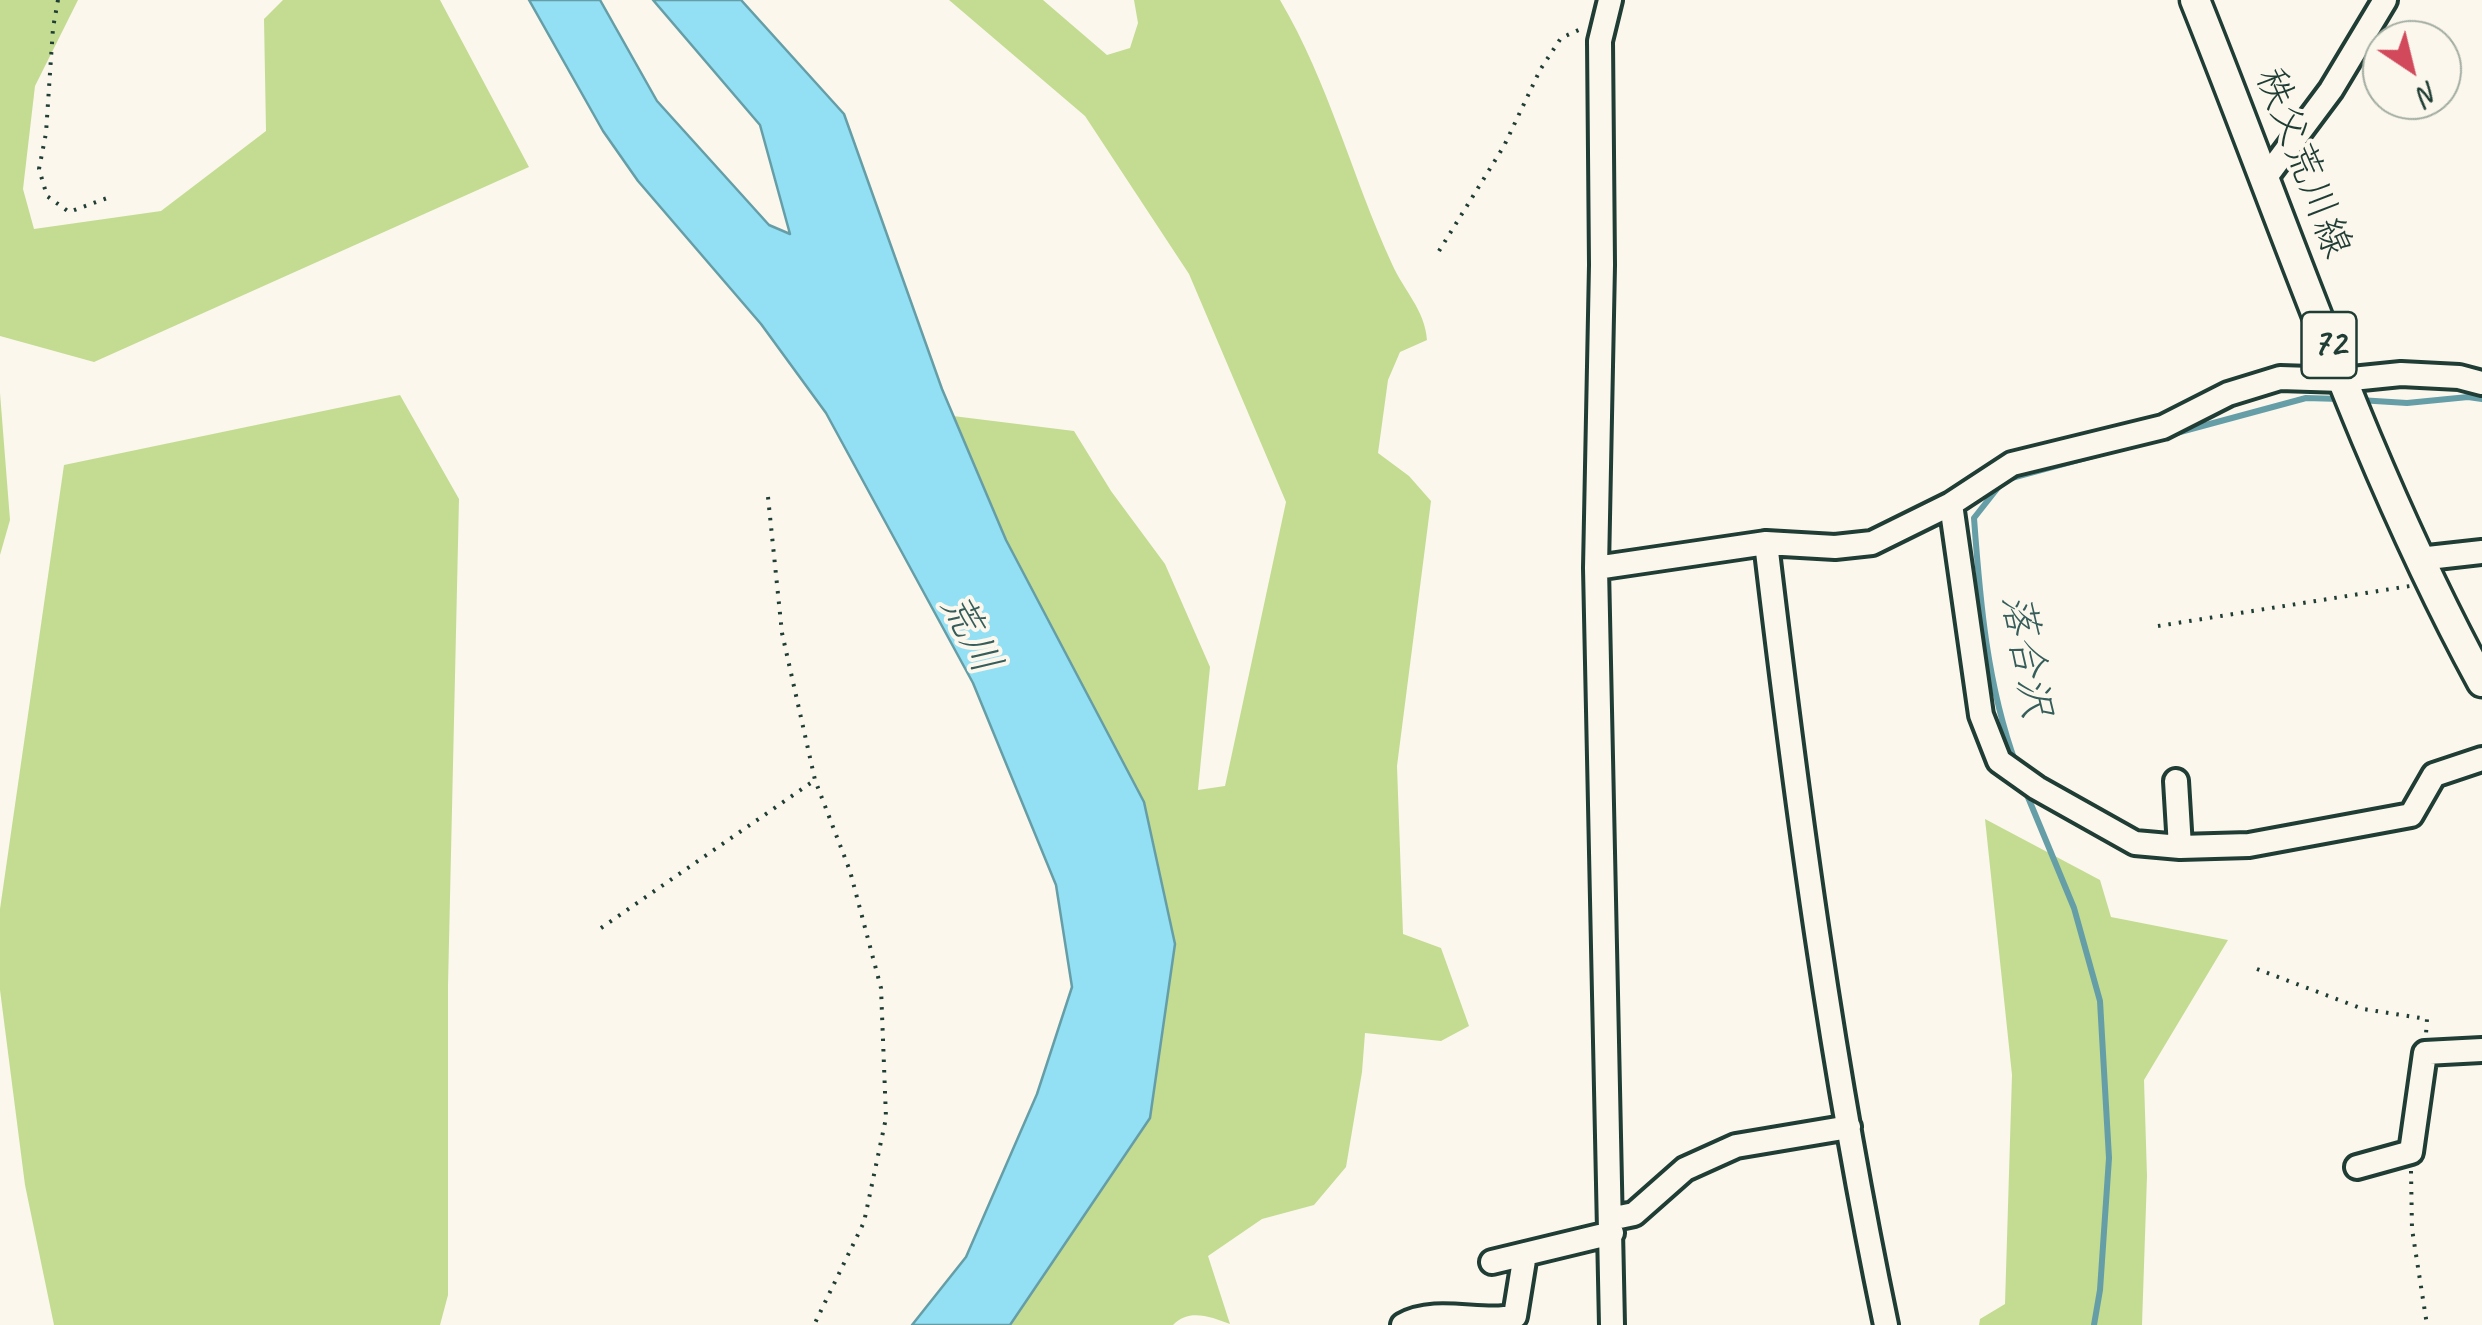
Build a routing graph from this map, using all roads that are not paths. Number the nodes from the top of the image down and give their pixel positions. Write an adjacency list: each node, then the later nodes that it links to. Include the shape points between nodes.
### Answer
1 (2195, 0): 4 (main road, 秩父荒川線 / 72)
2 (2385, 0): 4 (street, via 2332,90)
3 (1608, 9): 10 (street, via 1600,41)
4 (2266, 177): 5 (main road, 秩父荒川線 / 72)
5 (2342, 380): 6 (street, via 2401,374); 7 (street, via 2280,378 2250,385 2162,428 2012,464); 11 (main road, 秩父荒川線 / 72)
6 (2482, 383)
7 (1952, 504): 8 (street, via 1872,543); 15 (street, via 1981,715 2000,761 2136,843)
8 (1766, 544): 10 (street); 17 (street, via 1794,779)
9 (2482, 552): 11 (street)
10 (1596, 568): 19 (street)
11 (2424, 571): 12 (main road, 秩父荒川線 / 72)
12 (2482, 682)
13 (2482, 759): 15 (street, via 2434,775 2411,815 2249,844)
14 (2176, 781): 15 (street)
15 (2180, 848)
16 (2482, 1050): 18 (street, via 2426,1054 2411,1152)
17 (1849, 1127): 19 (street, via 1736,1146 1685,1169); 24 (street)
18 (2357, 1166)
19 (1611, 1226): 20 (street); 23 (street)
20 (1525, 1254): 21 (street); 22 (street, via 1516,1316 1503,1325 1416,1317)
21 (1492, 1262)
22 (1403, 1325)
23 (1612, 1325)
24 (1886, 1325)

